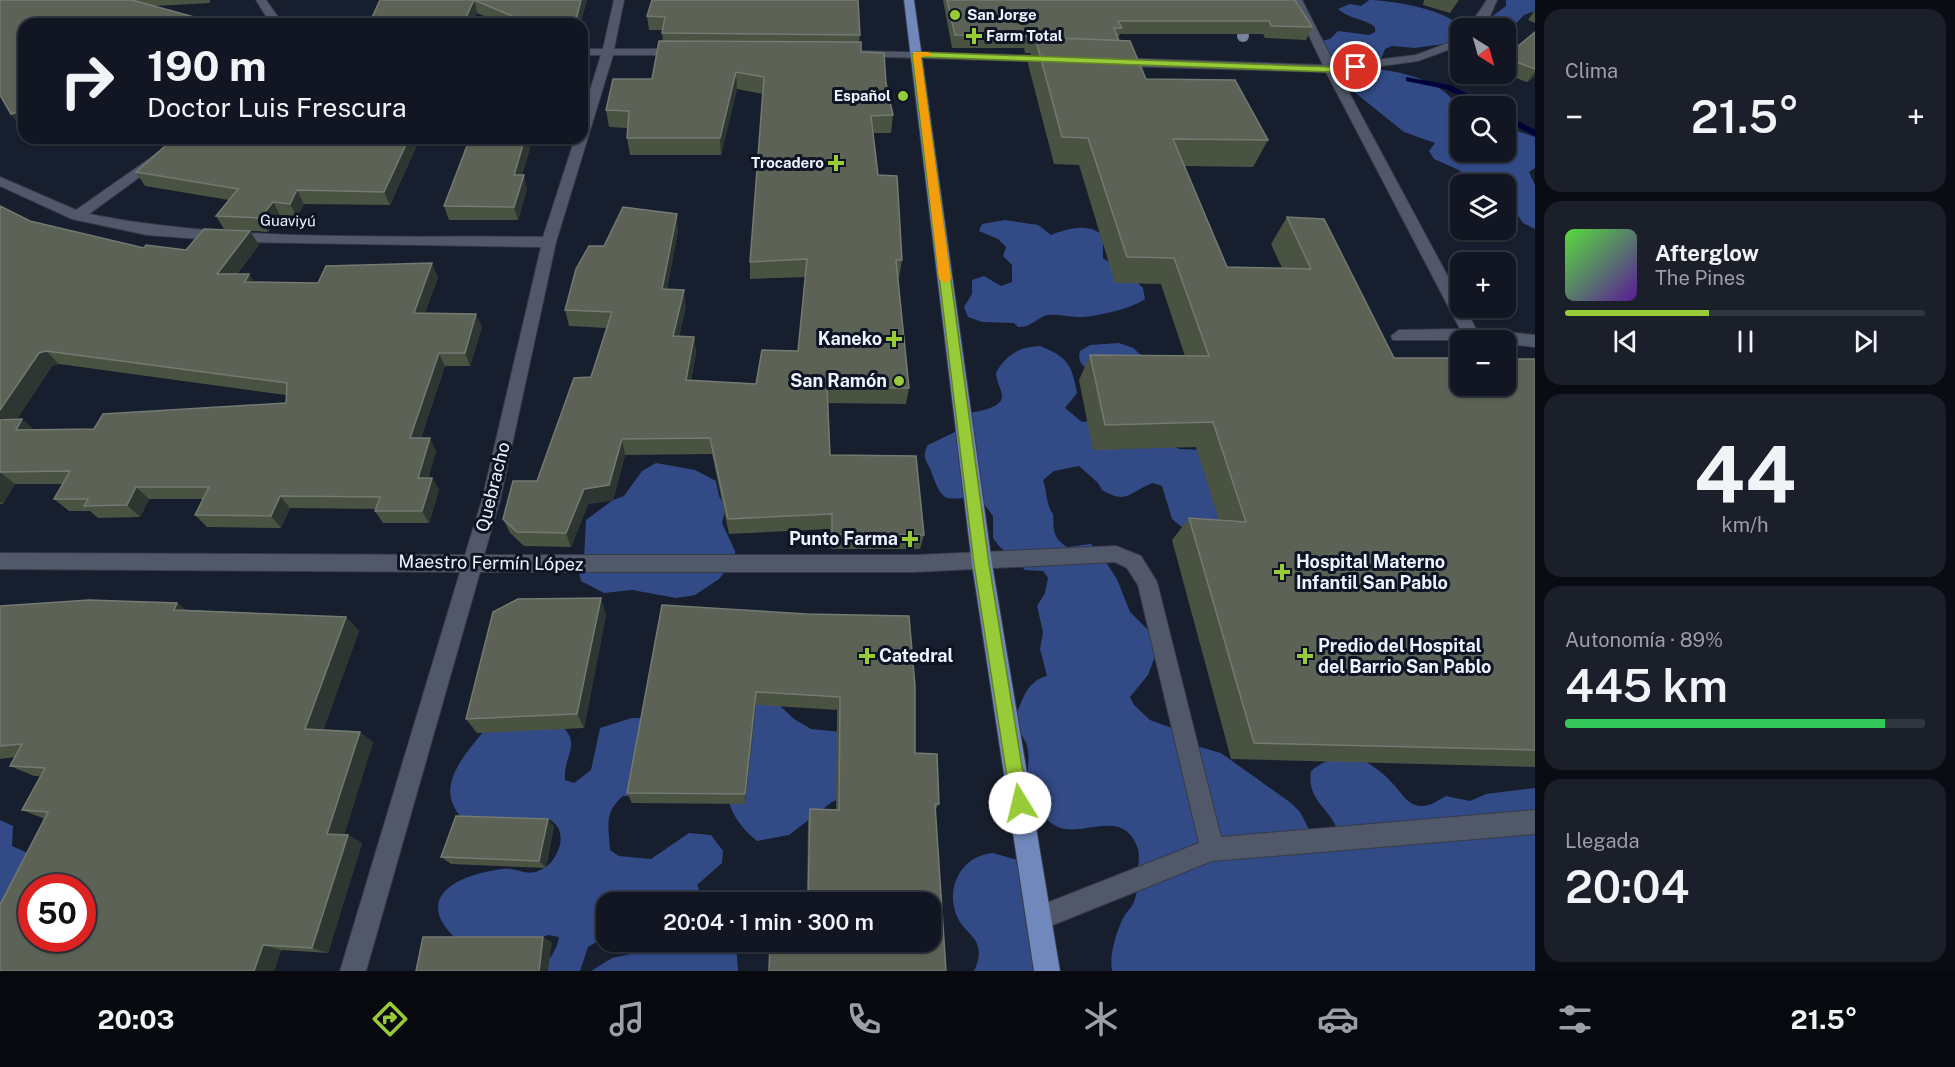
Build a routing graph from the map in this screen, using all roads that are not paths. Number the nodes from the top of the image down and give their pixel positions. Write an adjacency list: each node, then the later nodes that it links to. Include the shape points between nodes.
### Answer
1 (261, 0): 6 (street)
2 (619, 0): 10 (street, Quebracho)
3 (909, 0): 13 (main road)
4 (1297, 0): 16 (street)
5 (1491, 0): 7 (street)
6 (274, 18)
7 (1482, 18)
8 (1450, 45): 16 (street, via 1418,58)
9 (588, 52): 10 (street)
10 (608, 52): 11 (street); 17 (street, Quebracho)
11 (691, 52)
12 (845, 54): 13 (street)
13 (916, 54): 14 (street); 29 (main road)
14 (1062, 60)
15 (1098, 61): 16 (street)
16 (1331, 70): 23 (street)
17 (588, 117)
18 (179, 144): 21 (street)
19 (580, 144): 22 (street, Quebracho)
20 (0, 181): 21 (street, Guaviyú)
21 (77, 216): 22 (street, Guaviyú, via 147,230 242,237)
22 (549, 242): 30 (street, Quebracho, via 491,500)
23 (1468, 330)
24 (1450, 335): 25 (street)
25 (1398, 336)
26 (1516, 338): 27 (street)
27 (1535, 340)
28 (0, 561): 30 (street, Maestro Fermín López)
29 (982, 564): 30 (street, Maestro Fermín López); 32 (street, Maestro Fermín López, via 1116,554 1134,562 1147,582); 33 (main road)
30 (472, 565): 34 (street, Quebracho)
31 (1535, 822): 32 (street)
32 (1212, 849): 33 (street)
33 (1038, 919): 35 (main road)
34 (353, 971)
35 (1047, 971)

